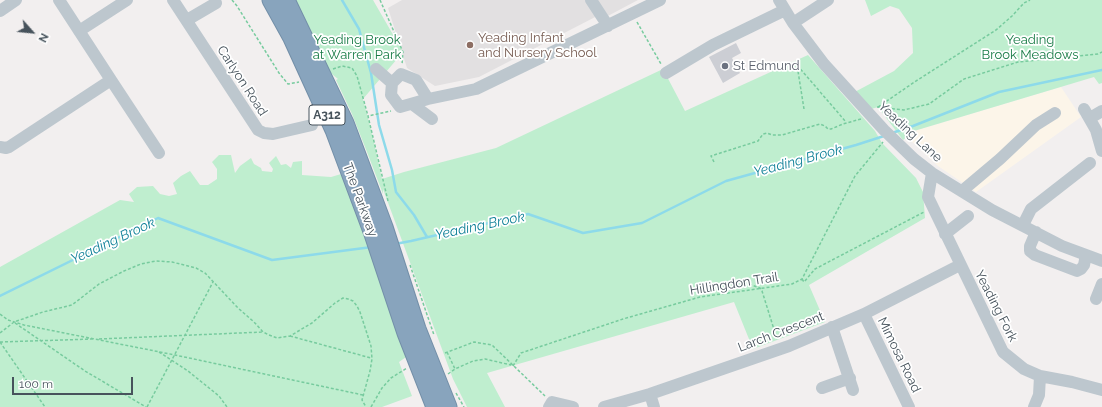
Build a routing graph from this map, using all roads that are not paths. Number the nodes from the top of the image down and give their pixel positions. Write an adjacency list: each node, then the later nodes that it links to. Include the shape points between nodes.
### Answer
1 (16, 0): 12 (street)
2 (59, 0): 16 (street)
3 (127, 0): 16 (street)
4 (173, 0): 13 (street, Carlyon Road)
5 (271, 0): 35 (highway, The Parkway / A312, via 292,38)
6 (286, 0): 35 (highway, The Parkway / A312, via 345,124)
7 (591, 0): 15 (street)
8 (660, 0): 15 (street)
9 (828, 0): 14 (street)
10 (216, 2): 13 (street)
11 (782, 5): 14 (street, Yeading Lane); 18 (street)
12 (0, 11)
13 (187, 20): 26 (street, Carlyon Road, via 258,130 273,134)
14 (793, 23): 31 (street, Yeading Lane, via 824,64 872,112 888,134)
15 (608, 26): 21 (street, via 476,90)
16 (79, 31): 19 (street)
17 (376, 69): 20 (street)
18 (666, 73)
19 (111, 80): 27 (street, via 9,147); 29 (street)
20 (392, 83): 21 (street, via 401,74 416,80); 22 (street, via 391,95 400,107)
21 (428, 100): 22 (street)
22 (412, 104): 25 (street)
23 (1102, 111): 28 (street, via 1087,114 1096,130)
24 (1055, 113): 32 (street, via 1036,125)
25 (432, 119)
26 (312, 125)
27 (0, 147)
28 (1102, 151)
29 (159, 153)
30 (1090, 163): 34 (street, via 1031,209)
31 (932, 173): 32 (street, Yeading Lane); 37 (street, Yeading Fork, via 928,197)
32 (962, 191): 34 (street, Yeading Lane)
33 (968, 216): 37 (street)
34 (1023, 225): 36 (street, Yeading Lane)
35 (379, 231): 40 (highway, The Parkway / A312)
36 (1036, 232): 38 (street, Yeading Lane); 38 (street, via 1030,246 1030,251 1036,255 1077,271 1084,265)
37 (946, 234): 41 (street, Yeading Fork)
38 (1086, 255): 39 (street, Yeading Lane)
39 (1102, 261)
40 (396, 262): 51 (highway, The Parkway / A312, via 406,333); 52 (highway, The Parkway / A312, via 417,328)
41 (960, 265): 44 (street, Larch Crescent); 46 (street, Yeading Fork, via 1004,352 1024,369)
42 (1102, 284): 43 (street)
43 (1096, 299)
44 (864, 314): 45 (street, Larch Crescent); 56 (street, Mimosa Road)
45 (832, 327): 47 (street, via 851,384); 49 (street, Larch Crescent, via 780,349)
46 (1040, 376): 48 (street, Yeading Fork); 57 (street, via 1039,395)
47 (822, 388)
48 (1102, 390)
49 (650, 394): 54 (street, Larch Crescent); 55 (street)
50 (551, 405): 53 (street)
51 (435, 407)
52 (448, 407)
53 (573, 407)
54 (604, 407)
55 (654, 407)
56 (909, 407)
57 (1034, 407)

